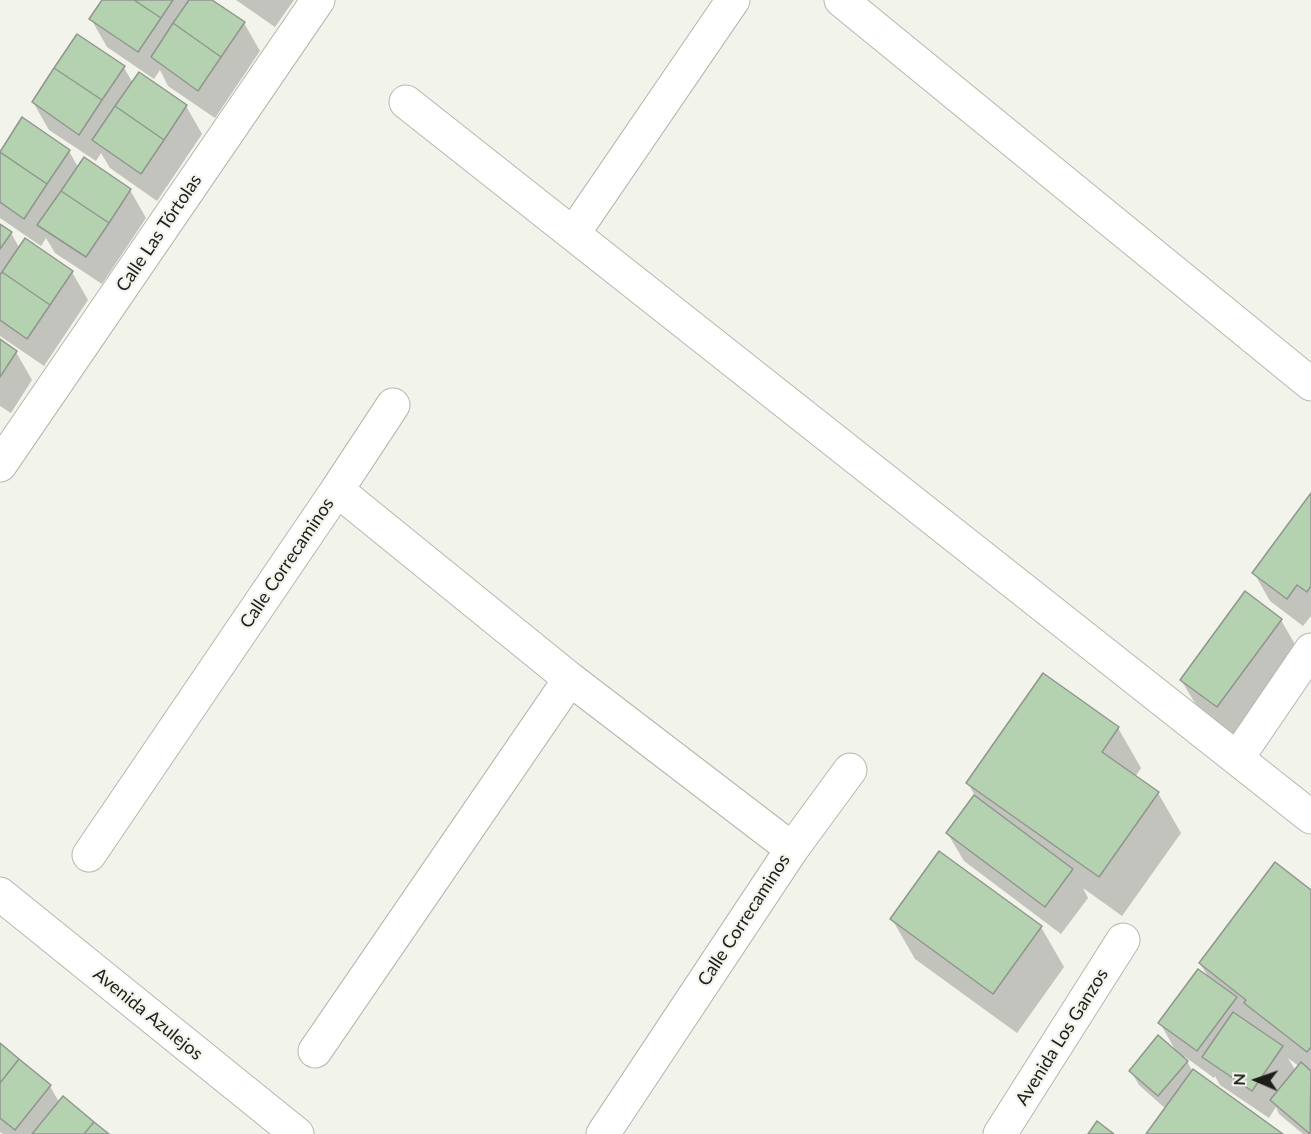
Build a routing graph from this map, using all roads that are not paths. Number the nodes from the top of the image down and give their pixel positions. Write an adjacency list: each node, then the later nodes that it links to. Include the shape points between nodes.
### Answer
1 (318, 0): 8 (street, Calle Las Tórtolas)
2 (733, 0): 5 (street)
3 (841, 0): 6 (street)
4 (406, 102): 5 (street)
5 (573, 234): 12 (street)
6 (1311, 384)
7 (393, 405): 9 (street)
8 (0, 465)
9 (337, 490): 11 (street, Calle Correcaminos); 16 (street, Calle Correcaminos)
10 (1311, 650): 12 (street)
11 (570, 680): 15 (street, Calle Correcaminos); 19 (street)
12 (1238, 757): 14 (street)
13 (850, 770): 15 (street)
14 (1311, 817)
15 (792, 849): 21 (street, Calle Correcaminos)
16 (89, 855)
17 (0, 894): 20 (street, Avenida Azulejos)
18 (1123, 940): 22 (street, Avenida Los Ganzos)
19 (315, 1051)
20 (297, 1134)
21 (603, 1134)
22 (1000, 1134)

